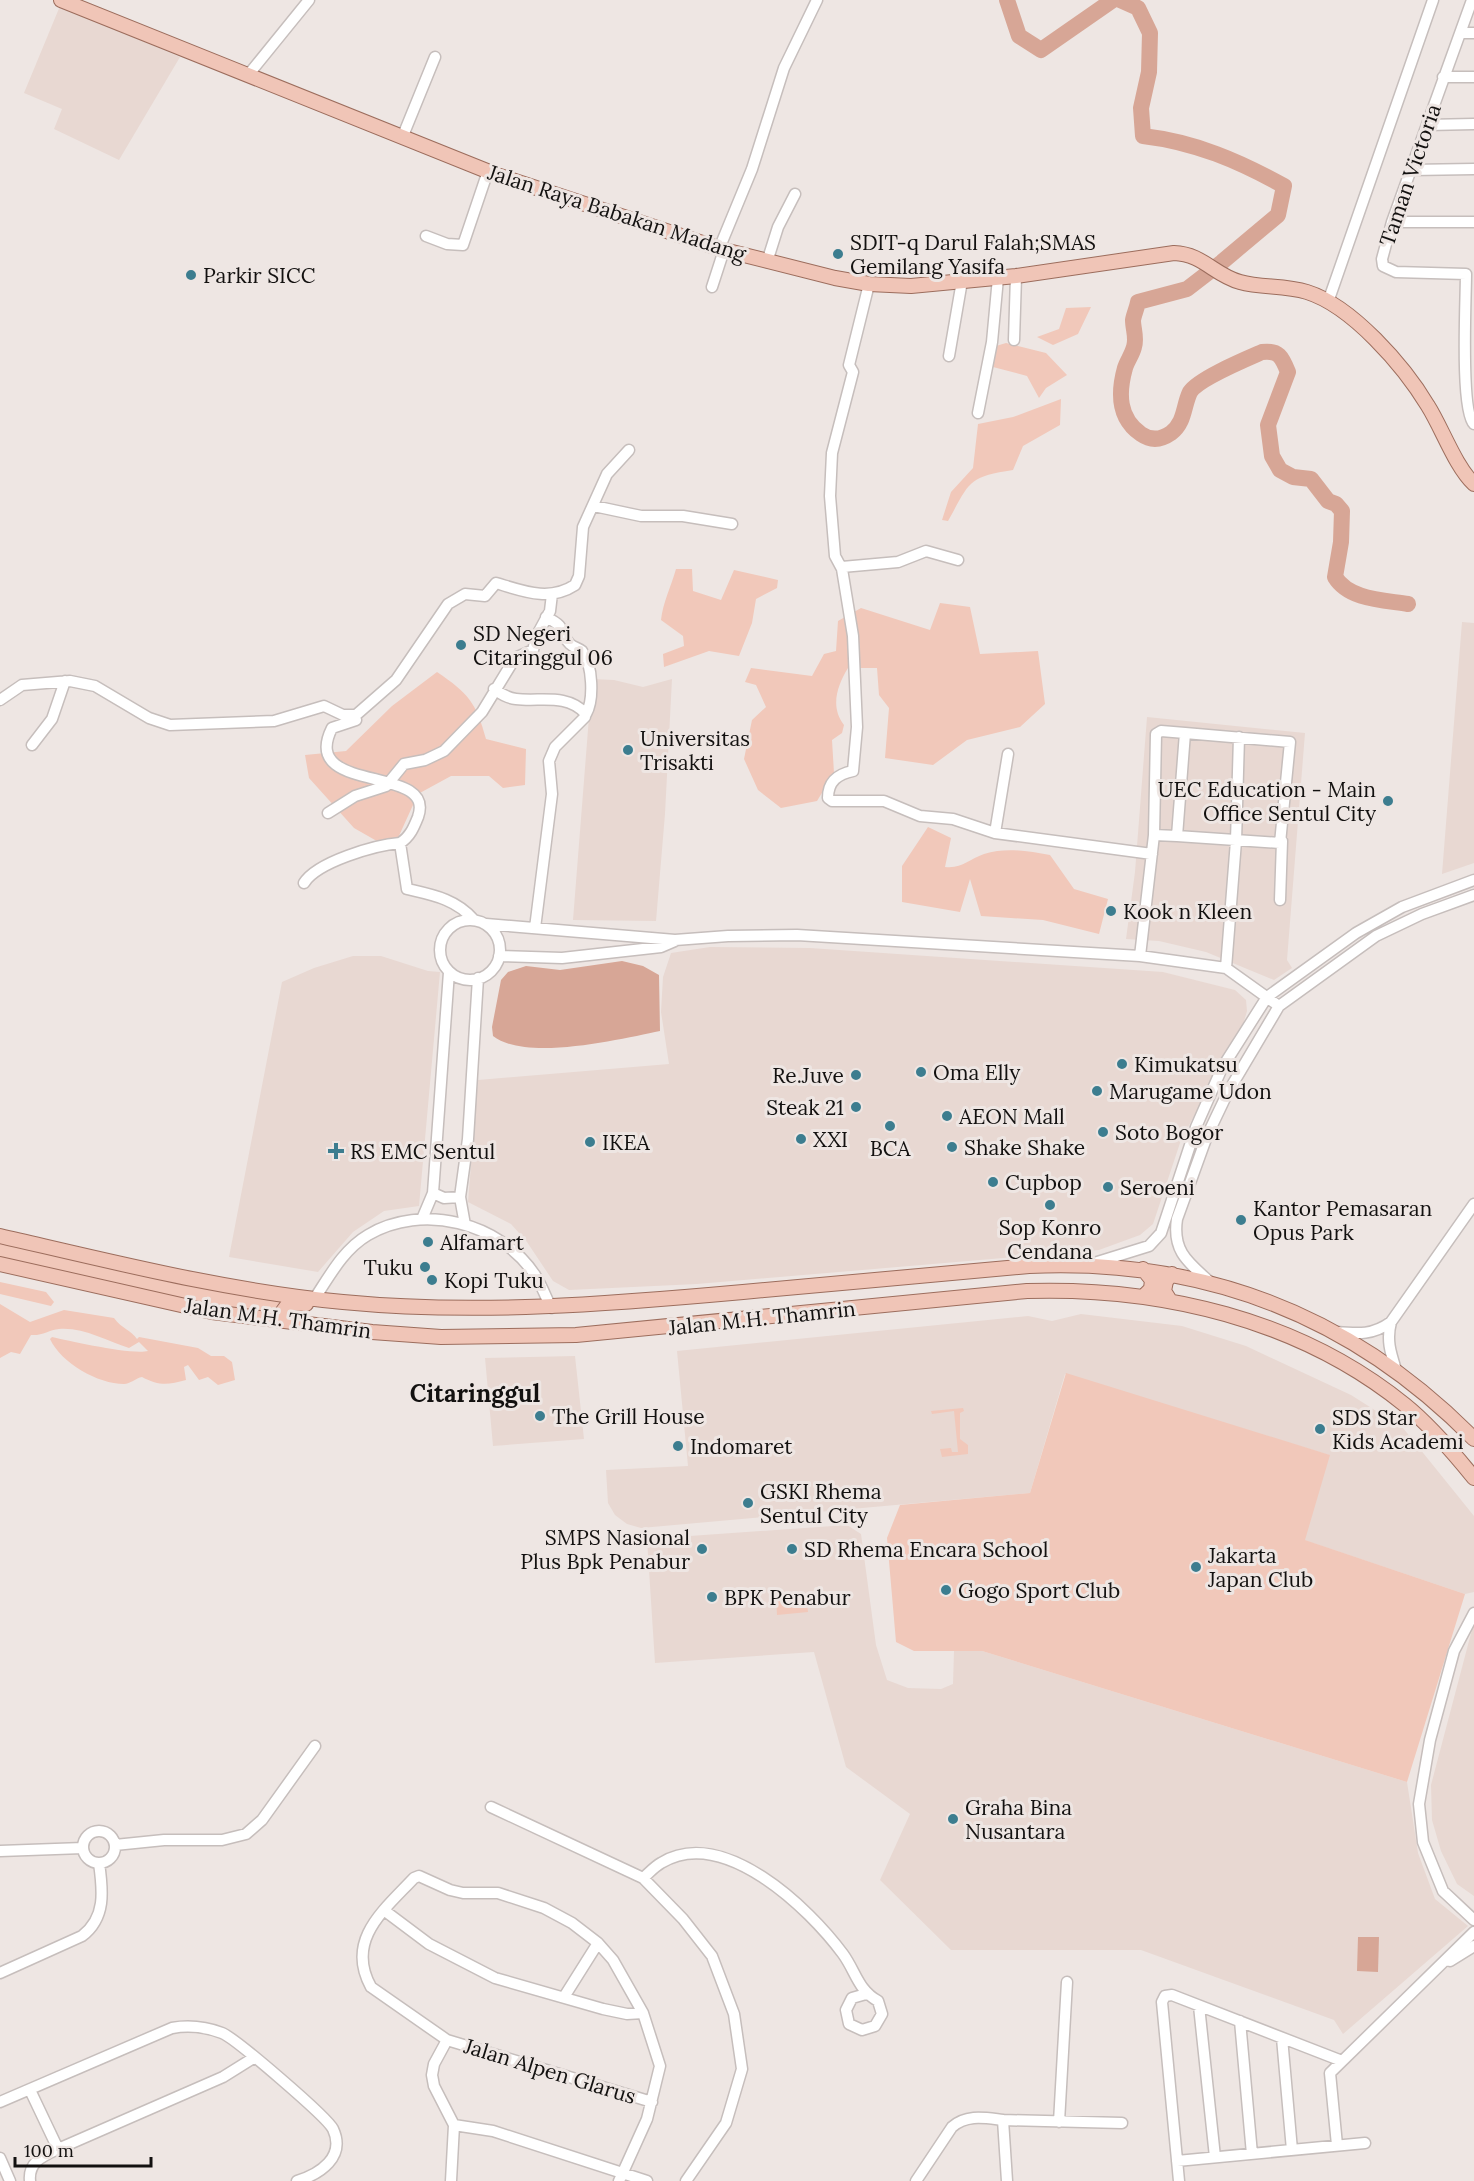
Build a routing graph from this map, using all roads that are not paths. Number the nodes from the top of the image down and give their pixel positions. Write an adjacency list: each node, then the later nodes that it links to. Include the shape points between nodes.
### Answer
1 (61, 0): 9 (main road, Jalan Raya Babakan Madang)
2 (309, 0): 9 (street)
3 (817, 0): 22 (street, via 784,68)
4 (1433, 0): 30 (street)
5 (1472, 0): 6 (street, Taman Victoria)
6 (1461, 33): 7 (street); 10 (street, Taman Victoria)
7 (1474, 33)
8 (435, 57): 14 (street)
9 (249, 74): 14 (main road, Jalan Raya Babakan Madang)
10 (1443, 77): 11 (street, Taman Victoria); 13 (street, Taman Victoria)
11 (1474, 77)
12 (1474, 124): 13 (street)
13 (1427, 125): 15 (street, Taman Victoria)
14 (402, 138): 17 (main road, Jalan Raya Babakan Madang)
15 (1411, 170): 16 (street); 19 (street, Taman Victoria)
16 (1474, 170)
17 (488, 171): 21 (street, via 463,245); 22 (main road, Jalan Raya Babakan Madang)
18 (795, 194): 23 (street, via 778,227)
19 (1392, 222): 20 (street); 24 (street, Taman Victoria, via 1382,260 1388,270)
20 (1474, 222)
21 (426, 236)
22 (722, 250): 23 (main road, Jalan Raya Babakan Madang); 29 (street)
23 (767, 262): 28 (main road, Jalan Raya Babakan Madang)
24 (1470, 274): 31 (street, Taman Victoria)
25 (1016, 276): 26 (main road, Jalan Raya Babakan Madang); 30 (main road, Jalan Raya Babakan Madang, via 1174,253 1200,259 1225,277 1309,293); 32 (street)
26 (998, 278): 27 (main road, Jalan Raya Babakan Madang); 35 (street, via 992,342)
27 (962, 281): 28 (main road, Jalan Raya Babakan Madang, via 911,286); 33 (street)
28 (869, 284): 42 (street, via 849,365 853,372 832,453 831,511 835,556)
29 (712, 287)
30 (1328, 302): 38 (main road, via 1359,324 1397,365 1427,404)
31 (1470, 325): 34 (street, Taman Victoria)
32 (1014, 340)
33 (949, 356)
34 (1470, 379): 36 (street, Taman Victoria, via 1469,418)
35 (978, 413)
36 (1474, 424)
37 (629, 450): 39 (street, via 607,474)
38 (1474, 484)
39 (594, 506): 40 (street, via 641,516 683,516); 43 (street, via 583,527 575,585)
40 (732, 524)
41 (958, 560): 42 (street, via 926,551 897,562)
42 (842, 567): 56 (street, via 853,636 857,748 853,771 833,780 828,798 884,801 920,816 953,819)
43 (552, 594): 44 (street); 48 (street, via 530,594 496,583 485,596 458,597 431,627 396,680)
44 (546, 617): 46 (street, via 533,650 515,658); 49 (street, via 563,627 571,645 584,655 592,697)
45 (65, 681): 47 (street, via 22,685); 48 (street, via 95,686 149,718 170,725 265,722 324,706 352,716); 52 (street, via 52,719)
46 (494, 689): 49 (street, via 515,699 558,700 579,707); 54 (street, via 482,712 444,751 404,764)
47 (0, 700)
48 (372, 704): 54 (street, via 362,718 332,728 327,748 332,760 344,771)
49 (586, 714): 69 (street, via 555,747 549,761 552,794)
50 (1185, 733): 51 (street); 57 (street, via 1156,734); 58 (street)
51 (1239, 737): 59 (street, via 1286,740 1292,746); 60 (street)
52 (32, 745)
53 (1008, 754): 56 (street)
54 (390, 783): 55 (street, via 355,796); 61 (street, via 412,792 420,806 416,824)
55 (328, 813)
56 (995, 833): 62 (street)
57 (1154, 835): 58 (street); 62 (street)
58 (1177, 836): 60 (street)
59 (1282, 841): 60 (street); 66 (street)
60 (1236, 842): 73 (street)
61 (400, 843): 64 (street, via 383,845 316,869); 67 (street, via 407,889 462,906)
62 (1152, 854): 72 (street)
63 (1474, 880): 76 (street, via 1402,907 1365,928)
64 (304, 883)
65 (1474, 895): 77 (street, via 1376,936)
66 (1280, 900)
67 (474, 920): 68 (street); 74 (street, via 455,923 442,937 440,955)
68 (486, 924): 69 (street); 71 (street, via 498,938)
69 (535, 928): 70 (street)
70 (675, 940): 71 (street, via 661,947 574,957); 72 (street, via 807,936)
71 (499, 956): 75 (street, via 490,972)
72 (1140, 956): 73 (street)
73 (1226, 968): 76 (street)
74 (449, 972): 75 (street, via 460,978); 80 (street)
75 (478, 978): 81 (street, via 468,1139)
76 (1267, 997): 77 (street); 78 (street)
77 (1279, 1006): 79 (street)
78 (1222, 1068): 79 (street); 87 (street, via 1190,1142 1161,1233 1149,1246 1136,1252)
79 (1238, 1076): 90 (street, via 1208,1136 1175,1233 1185,1259)
80 (432, 1193): 81 (street, via 444,1198); 83 (street)
81 (460, 1197): 84 (street)
82 (1474, 1204): 96 (street)
83 (422, 1219): 84 (street); 92 (street, via 367,1236 335,1267)
84 (465, 1225): 95 (street, via 509,1246 535,1275)
85 (0, 1236): 92 (main road, Jalan M.H. Thamrin, via 207,1282)
86 (0, 1264): 97 (main road, Jalan M.H. Thamrin, via 212,1312)
87 (1088, 1264): 88 (main road, Jalan M.H. Thamrin); 95 (main road, Jalan M.H. Thamrin)
88 (1143, 1269): 89 (main road, Jalan M.H. Thamrin); 91 (main road, via 1152,1280)
89 (1172, 1274): 90 (main road, Jalan M.H. Thamrin); 93 (main road, via 1164,1291)
90 (1211, 1283): 98 (main road, Jalan M.H. Thamrin, via 1289,1309)
91 (1144, 1296): 93 (main road, Jalan M.H. Thamrin); 97 (main road, Jalan M.H. Thamrin, via 1100,1291 1027,1291 576,1335 441,1337)
92 (315, 1298): 94 (main road, Jalan M.H. Thamrin)
93 (1169, 1299): 101 (main road, Jalan M.H. Thamrin, via 1278,1333 1367,1378)
94 (342, 1302): 95 (main road, Jalan M.H. Thamrin); 97 (main road, via 289,1303 283,1311)
95 (551, 1308)
96 (1391, 1322): 98 (street, via 1364,1334); 99 (street, via 1389,1347)
97 (316, 1325)
98 (1338, 1332): 99 (main road, Jalan M.H. Thamrin)
99 (1397, 1373): 100 (main road, Jalan M.H. Thamrin)
100 (1419, 1389): 101 (main road); 102 (main road, Jalan M.H. Thamrin)
101 (1405, 1405): 103 (main road, Jalan M.H. Thamrin)
102 (1474, 1439)
103 (1474, 1478)
104 (1474, 1613): 113 (street, via 1454,1651 1430,1740 1419,1803 1421,1835 1443,1891)
105 (315, 1746): 107 (street, via 262,1820 246,1834 222,1840)
106 (491, 1807): 111 (street)
107 (115, 1845): 108 (street, via 108,1834 95,1832 87,1836); 110 (street, via 111,1857)
108 (83, 1848): 109 (street); 110 (street, via 90,1860)
109 (0, 1851)
110 (99, 1863): 118 (street, via 101,1907 92,1928)
111 (644, 1878): 120 (street, via 660,1863 692,1853 710,1855 770,1880 828,1935); 150 (street, via 712,1956 740,2037 742,2069 726,2123)
112 (385, 1911): 115 (street, Jalan Alpen Glarus, via 419,1876 463,1893 498,1893 520,1899 572,1923); 121 (street, via 429,1944 495,1978); 126 (street, Jalan Alpen Glarus, via 362,1945 364,1974 386,1999)
113 (1474, 1920)
114 (1474, 1932): 117 (street)
115 (598, 1943): 121 (street); 123 (street, via 613,1960)
116 (1474, 1946): 117 (street)
117 (1442, 1965): 128 (street)
118 (0, 1973)
119 (1068, 1982): 133 (street)
120 (866, 1994)
121 (564, 1997): 123 (street, via 627,2014)
122 (1200, 2006): 124 (street); 141 (street); 143 (street, via 1172,1995 1165,1996 1162,2002)
123 (644, 2013): 131 (street, via 660,2066)
124 (1240, 2021): 125 (street); 140 (street)
125 (1282, 2038): 128 (street); 139 (street)
126 (447, 2040): 131 (street, Jalan Alpen Glarus); 135 (street, via 432,2075)
127 (255, 2057): 129 (street, via 223,2033 181,2026); 138 (street, via 223,2077); 147 (street, via 333,2128 336,2146 330,2163 317,2175)
128 (1342, 2061): 137 (street, via 1330,2073)
129 (30, 2090): 130 (street); 138 (street)
130 (0, 2102)
131 (652, 2102): 144 (street)
132 (1003, 2120): 133 (street); 151 (street, via 973,2118 958,2122); 152 (street)
133 (1059, 2122): 134 (street)
134 (1122, 2123)
135 (454, 2125): 144 (street, via 493,2131); 148 (street)
136 (1365, 2143): 137 (street)
137 (1337, 2145): 139 (street)
138 (58, 2149): 146 (street, via 38,2158)
139 (1292, 2150): 140 (street)
140 (1252, 2154): 141 (street)
141 (1215, 2157): 143 (street)
142 (0, 2158): 145 (street)
143 (1177, 2161): 153 (street)
144 (620, 2177): 149 (street)
145 (10, 2181)
146 (30, 2181)
147 (297, 2181)
148 (451, 2181)
149 (647, 2181)
150 (686, 2181)
151 (916, 2181)
152 (1007, 2181)
153 (1179, 2181)

